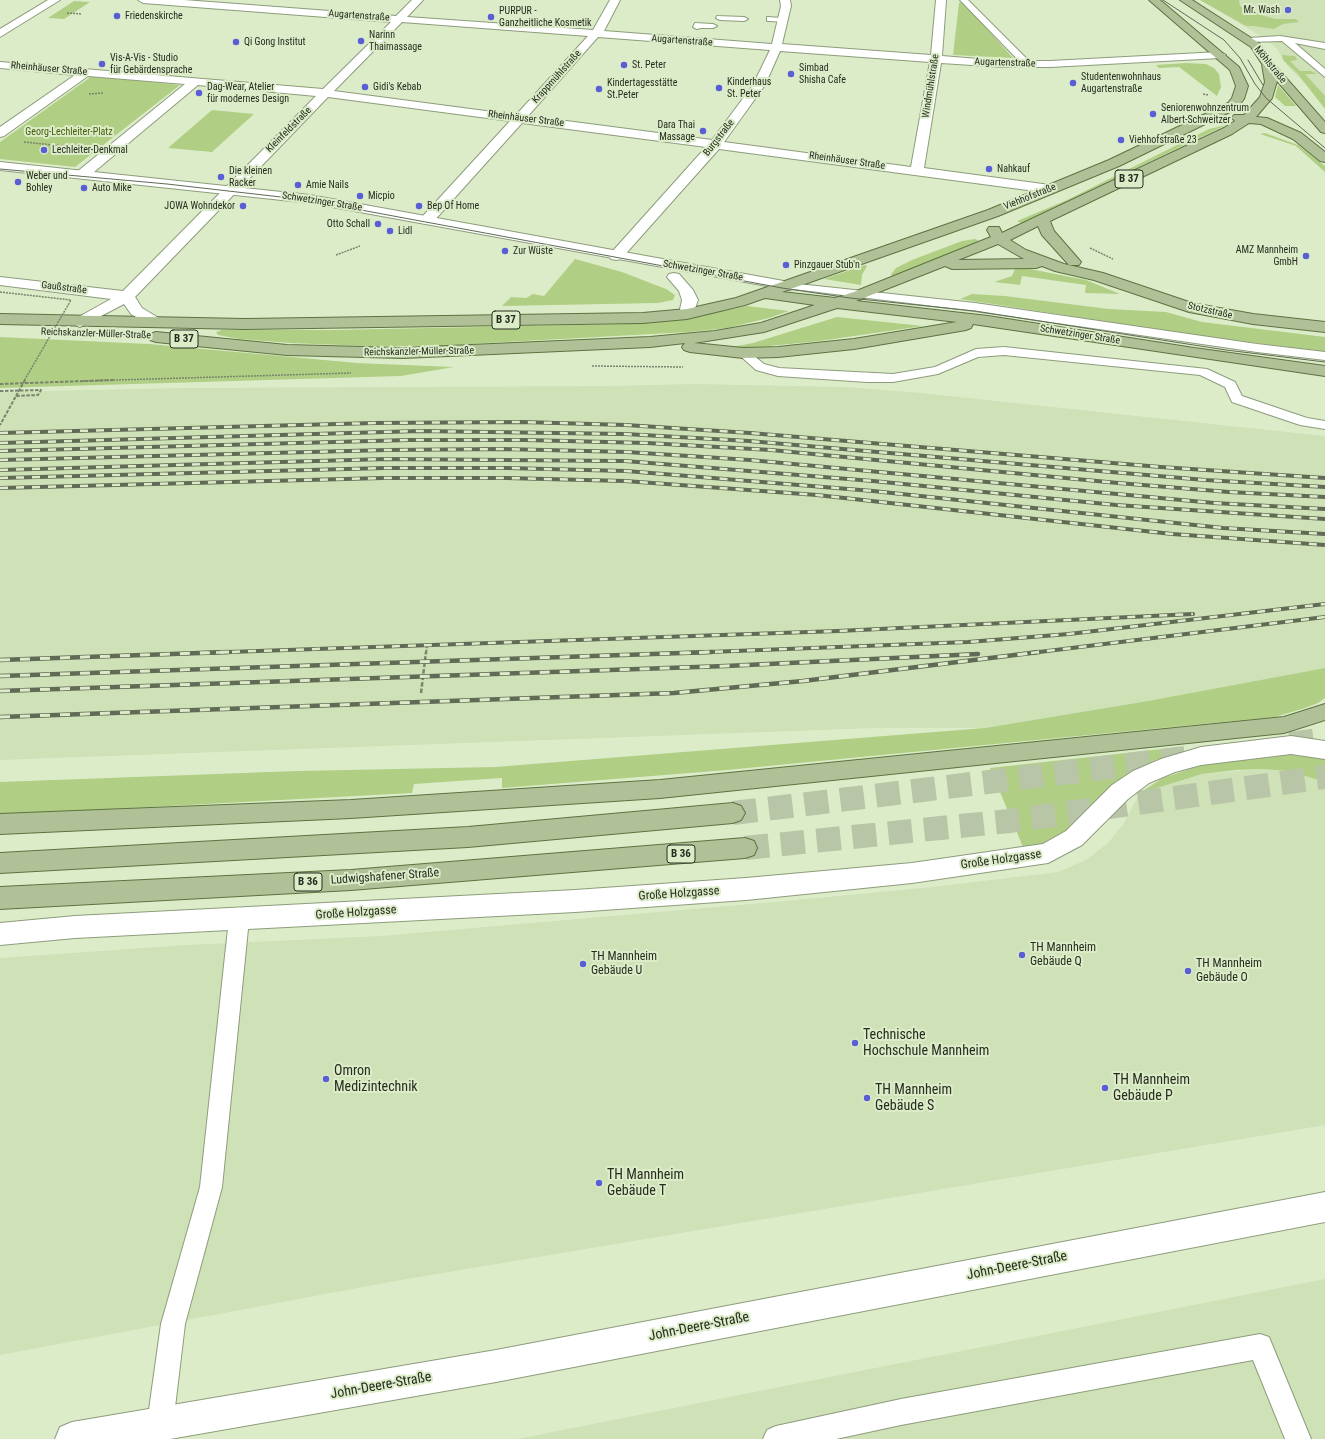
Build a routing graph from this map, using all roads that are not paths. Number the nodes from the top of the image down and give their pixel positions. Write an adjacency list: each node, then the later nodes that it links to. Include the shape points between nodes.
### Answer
1 (55, 0): 17 (street)
2 (143, 0): 12 (street, Augartenstraße)
3 (418, 0): 12 (street, Kleinfeldstraße)
4 (615, 0): 18 (street, Krappmühlstraße)
5 (785, 0): 14 (street, Burgstraße)
6 (941, 0): 27 (street, Windmühlstraße)
7 (964, 0): 28 (lane)
8 (1154, 0): 19 (main road, B 37)
9 (1185, 0): 21 (main road, Möhlstraße)
10 (742, 9): 11 (lane, via 741,22)
11 (720, 18)
12 (399, 19): 18 (street, Augartenstraße); 34 (street, Kleinfeldstraße)
13 (769, 22): 14 (lane)
14 (782, 23): 25 (street, Burgstraße)
15 (713, 26): 16 (lane)
16 (697, 27)
17 (0, 34)
18 (596, 34): 25 (street, Augartenstraße, via 692,39); 35 (street, Krappmühlstraße)
19 (1196, 36): 22 (main road); 26 (main road, B 37)
20 (1285, 39): 21 (lane); 24 (lane); 32 (lane)
21 (1249, 40): 23 (main road); 29 (main road, Möhlstraße)
22 (1222, 42)
23 (1234, 44)
24 (1325, 45)
25 (776, 48): 27 (street, Augartenstraße); 40 (street, Burgstraße, via 759,85)
26 (1220, 55): 28 (street, Augartenstraße); 37 (main road, Viehhofstraße / B 37, via 1235,69 1242,86 1241,93 1232,106)
27 (936, 60): 28 (street, Augartenstraße); 43 (street, Windmühlstraße)
28 (1028, 64)
29 (1268, 64): 36 (main road, B 37, via 1269,93); 38 (main road, Möhlstraße)
30 (0, 65): 31 (street, Rheinhäuser Straße)
31 (85, 72): 33 (street, Rheinhäuser Straße); 39 (street)
32 (1325, 74)
33 (195, 82): 34 (street, Rheinhäuser Straße); 44 (street)
34 (326, 93): 35 (street, Rheinhäuser Straße); 45 (street, Kleinfeldstraße)
35 (521, 118): 40 (street, Rheinhäuser Straße); 48 (street, Krappmühlstraße)
36 (1247, 119): 37 (main road); 41 (main road, via 1276,126 1297,136); 49 (main road, B 37, via 1228,131)
37 (1203, 120): 46 (main road, Viehhofstraße / B 37, via 1114,163)
38 (1325, 129)
39 (0, 133)
40 (716, 144): 43 (street, Rheinhäuser Straße); 53 (street, Burgstraße)
41 (1325, 158)
42 (0, 166): 44 (street, Schwetzinger Straße)
43 (918, 171): 46 (street, Rheinhäuser Straße)
44 (83, 174): 45 (street, Schwetzinger Straße)
45 (230, 189): 48 (street, Schwetzinger Straße, via 310,199); 64 (street, Kleinfeldstraße)
46 (1050, 189): 47 (main road, Viehhofstraße / B 37)
47 (992, 213): 50 (main road, Viehhofstraße / B 37); 51 (main road)
48 (427, 220): 53 (street, Schwetzinger Straße)
49 (1043, 220): 51 (main road, B 37); 54 (main road, via 1047,232)
50 (951, 228): 51 (main road); 52 (main road, Viehhofstraße / B 37)
51 (1001, 236): 54 (main road, Stotzstraße); 55 (main road, B 37); 56 (main road, Stotzstraße, via 1013,249)
52 (891, 249): 60 (main road); 61 (main road, Viehhofstraße / B 37)
53 (616, 256): 58 (street, Schwetzinger Straße, via 642,271); 61 (street, Schwetzinger Straße)
54 (1074, 262): 57 (main road, Stotzstraße)
55 (937, 265): 56 (main road, via 1018,263); 60 (main road, B 37)
56 (1060, 268): 57 (main road, Stotzstraße)
57 (1098, 276): 72 (main road, Stotzstraße, via 1189,307 1222,314)
58 (674, 277): 62 (street, Schwetzinger Straße); 67 (street, via 686,290 690,300)
59 (0, 281): 64 (street, Gaußstraße)
60 (876, 282): 63 (main road, B 37); 66 (main road); 76 (lane, via 975,307)
61 (789, 286): 62 (main road, Viehhofstraße / B 37); 63 (lane)
62 (764, 294): 65 (main road, Schwetzinger Straße); 67 (main road, Reichskanzler-Müller-Straße / B 37)
63 (859, 294): 65 (main road, B 37)
64 (127, 296): 70 (street, Kleinfeldstraße); 71 (street, via 136,311)
65 (834, 304): 66 (main road, Schwetzinger Straße); 74 (main road, Reichskanzler-Müller-Straße / B 37, via 764,327 715,336)
66 (889, 310): 69 (main road, Schwetzinger Straße)
67 (687, 314): 71 (main road, Reichskanzler-Müller-Straße / B 37, via 643,318 384,323)
68 (0, 319): 70 (main road, Reichskanzler-Müller-Straße / B 37)
69 (988, 321): 75 (main road, via 848,345); 77 (main road, Schwetzinger Straße, via 1194,353)
70 (80, 322): 71 (main road, Reichskanzler-Müller-Straße / B 37)
71 (157, 324)
72 (1325, 327)
73 (0, 330): 74 (main road, Reichskanzler-Müller-Straße / B 37, via 168,337 287,350 339,352 450,352)
74 (650, 342): 75 (main road)
75 (743, 353): 78 (lane, via 760,367 778,372 868,378 893,378 938,370 976,353 1004,351 1203,372 1230,385 1237,399 1305,422)
76 (1325, 356)
77 (1325, 369)
78 (1325, 425)
79 (1325, 712): 82 (main road, via 1284,725 660,789 351,810)
80 (1325, 750): 86 (street, Große Holzgasse, via 1291,745 1201,756 1169,765 1141,777 1120,792 1074,838 1048,853 912,873 746,889)
81 (733, 813): 84 (main road, via 468,837)
82 (0, 824)
83 (745, 848): 85 (main road, Ludwigshafener Straße / B 36, via 351,880)
84 (0, 863)
85 (0, 898)
86 (239, 919): 87 (street, Große Holzgasse, via 75,927); 89 (lane, via 211,1187 173,1324)
87 (0, 934)
88 (1325, 1207): 89 (street, John-Deere-Straße, via 496,1366)
89 (160, 1424): 90 (street, John-Deere-Straße)
90 (72, 1439)
91 (776, 1439): 92 (lane, via 901,1412 1260,1346)
92 (1298, 1439)

